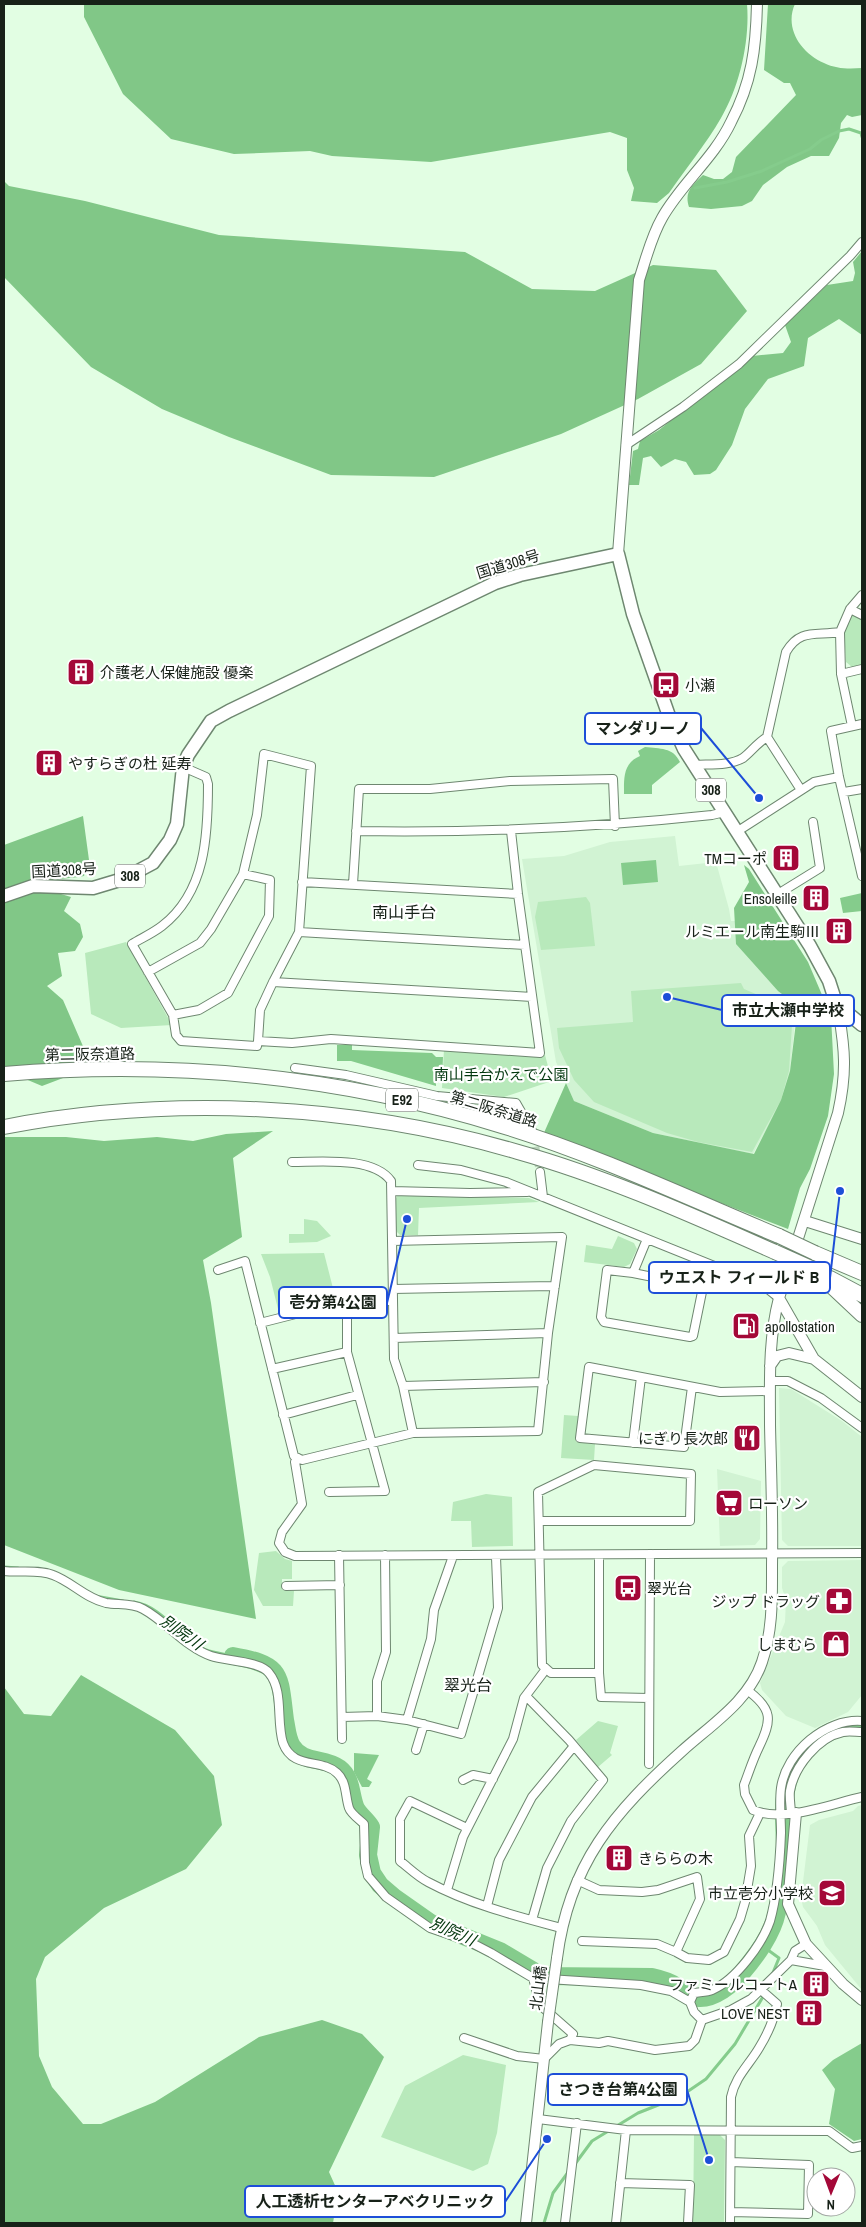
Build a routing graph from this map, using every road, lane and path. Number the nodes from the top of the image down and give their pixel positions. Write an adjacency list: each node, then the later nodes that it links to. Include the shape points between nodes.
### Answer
1 (757, 4): 3 (street, via 754,60 743,97 715,148 662,218 639,280)
2 (862, 242): 3 (street, via 739,364)
3 (626, 445): 4 (street)
4 (618, 554): 14 (highway, 308, via 633,614 669,716); 15 (highway, 国道308号 / 308, via 496,583 229,711 210,721)
5 (862, 595): 6 (street)
6 (850, 608): 7 (street); 8 (street)
7 (862, 615)
8 (840, 632): 10 (street); 13 (street, via 793,640 786,652)
9 (862, 669): 10 (street)
10 (841, 674): 12 (street)
11 (862, 724): 12 (street)
12 (852, 726): 16 (street, via 831,731)
13 (767, 736): 14 (street, via 740,760); 18 (street)
14 (695, 765): 20 (highway, 308)
15 (183, 766): 32 (highway, 国道308号 / 308, via 177,824 166,848 148,866 123,879 93,888 33,886); 35 (street, via 206,777 208,784 202,863 181,907 162,926 132,944)
16 (839, 777): 18 (street, via 814,782); 19 (street)
17 (862, 789): 19 (street)
18 (801, 790): 25 (street)
19 (844, 792): 27 (street)
20 (725, 812): 22 (street); 25 (highway, 308)
21 (813, 822): 31 (street, via 820,868)
22 (615, 826): 23 (street, via 613,779 519,781 430,789 359,789); 24 (street)
23 (356, 831): 24 (street); 29 (street)
24 (511, 831): 30 (street)
25 (738, 831): 31 (highway, 308)
26 (243, 874): 28 (street, via 257,815 264,754 311,766); 35 (street, via 200,943); 39 (street, via 270,880 269,916 228,993 199,1010)
27 (862, 876)
28 (302, 882): 29 (street); 33 (street)
29 (353, 884): 30 (street)
30 (518, 894): 34 (street)
31 (778, 894): 38 (highway, 308, via 820,962)
32 (4, 896)
33 (299, 932): 34 (street); 36 (street)
34 (525, 946): 37 (street)
35 (148, 972): 39 (street)
36 (273, 982): 37 (street); 41 (street, via 260,1010)
37 (532, 997): 41 (street, via 540,1053 331,1039 292,1043)
38 (838, 1009): 40 (highway); 52 (street, 北山橋, via 845,1045 843,1093)
39 (173, 1015): 41 (street, via 176,1035 181,1040 257,1046)
40 (862, 1025)
41 (258, 1041)
42 (295, 1068): 45 (street, via 346,1075 438,1096 516,1104)
43 (4, 1074): 56 (highway, 第二阪奈道路 / E92, bridge, via 62,1070 196,1070 256,1075 366,1092 434,1107 503,1126 599,1161)
44 (4, 1127): 58 (highway, E92, bridge, via 91,1114 180,1109 320,1114 387,1123 518,1151 591,1175 666,1204)
45 (532, 1131)
46 (292, 1162): 49 (street, via 359,1164 375,1168 391,1181)
47 (418, 1165): 50 (street, via 461,1170)
48 (540, 1172): 51 (street)
49 (392, 1191): 50 (street); 55 (street)
50 (532, 1192): 51 (street)
51 (543, 1197): 53 (street)
52 (805, 1221): 54 (street); 65 (street, 北山橋)
53 (647, 1239): 60 (street); 65 (street, via 764,1286)
54 (862, 1239)
55 (392, 1241): 62 (street, via 562,1237); 63 (street)
56 (832, 1260): 57 (highway); 61 (highway, 第二阪奈道路 / E92)
57 (862, 1263)
58 (813, 1269): 64 (highway, E92); 68 (highway)
59 (218, 1270): 69 (street, via 245,1261)
60 (632, 1273): 60 (street, via 703,1287 693,1336 604,1322 601,1317 607,1270)
61 (862, 1273)
62 (555, 1286): 63 (street); 70 (street)
63 (393, 1288): 67 (street)
64 (862, 1295)
65 (779, 1298): 73 (street); 74 (street, 北山橋, via 772,1326)
66 (347, 1301): 67 (street); 69 (street); 72 (street)
67 (392, 1301): 71 (street)
68 (862, 1315)
69 (260, 1323): 75 (street)
70 (548, 1334): 71 (street); 77 (street)
71 (394, 1338): 78 (street, via 394,1359)
72 (346, 1352): 75 (street); 81 (street)
73 (814, 1359): 74 (street, via 789,1353 777,1356); 82 (street)
74 (770, 1366): 79 (street, 北山橋)
75 (272, 1369): 83 (street)
76 (641, 1377): 80 (street); 87 (street); 87 (street, via 589,1367 580,1438)
77 (544, 1382): 78 (street); 85 (street, via 538,1431)
78 (403, 1386): 85 (street)
79 (770, 1386): 80 (street, via 720,1392); 84 (street, via 788,1381 821,1398); 93 (street, 北山橋)
80 (692, 1387): 87 (street, via 684,1447)
81 (357, 1395): 83 (street); 86 (street)
82 (862, 1397)
83 (284, 1415): 88 (street, via 294,1456)
84 (862, 1428)
85 (414, 1432): 86 (street)
86 (371, 1442): 88 (street, via 302,1460); 89 (street, via 385,1491)
87 (634, 1443)
88 (298, 1458): 97 (street, via 295,1462 302,1504 282,1532 279,1543 285,1552 295,1556)
89 (330, 1492)
90 (540, 1521): 90 (street, via 690,1520 691,1474 594,1466 538,1492); 95 (street)
91 (862, 1553): 93 (street)
92 (650, 1554): 93 (street); 96 (street); 107 (street)
93 (772, 1554): 105 (street, 北山橋, via 772,1619 762,1661)
94 (385, 1555): 97 (street); 98 (street); 108 (street, via 386,1652 377,1681)
95 (541, 1555): 96 (street); 99 (street); 103 (street, via 542,1665)
96 (598, 1555): 104 (street)
97 (339, 1556): 101 (street)
98 (454, 1556): 99 (street); 110 (street, via 434,1610 431,1639)
99 (496, 1556): 112 (street, via 498,1608 462,1734)
100 (4, 1571): 135 (street, via 51,1574 89,1597 140,1608 210,1656 261,1667 268,1672 276,1690 284,1743 295,1758 326,1767 342,1780 349,1809 364,1824 368,1876 386,1898 423,1924 491,1952)
101 (340, 1585): 102 (street); 109 (street)
102 (286, 1586)
103 (546, 1669): 104 (street, via 551,1674); 106 (street)
104 (599, 1673): 107 (street, via 601,1697)
105 (747, 1690): 121 (street, via 766,1710 769,1725 744,1785 749,1804); 125 (street, 北山橋, via 733,1707 683,1750 620,1812 601,1836)
106 (526, 1696): 115 (street); 118 (street, via 513,1739)
107 (650, 1698): 117 (street)
108 (377, 1716): 109 (street); 110 (street)
109 (342, 1717): 114 (street)
110 (407, 1720): 112 (street)
111 (862, 1721): 123 (street, via 835,1724 810,1739 789,1764 785,1774 781,1786)
112 (424, 1724): 116 (street)
113 (862, 1732): 122 (street, via 842,1732 815,1748 793,1782 790,1791)
114 (342, 1739)
115 (574, 1746): 127 (street, via 532,1797 499,1860); 128 (street, via 603,1780 572,1821 547,1868)
116 (416, 1750)
117 (649, 1764)
118 (493, 1778): 119 (street, via 473,1775); 124 (street)
119 (463, 1780)
120 (862, 1797): 122 (street)
121 (760, 1813): 123 (street); 132 (street, via 749,1836 751,1866 745,1902 724,1952 709,1960 687,1958)
122 (792, 1814): 123 (street); 131 (street, via 788,1904)
123 (780, 1815): 138 (street, via 777,1871 767,1928 730,1979 712,1990 694,1993)
124 (467, 1828): 126 (street); 126 (street, via 410,1801 400,1819 400,1861 427,1882)
125 (577, 1880): 129 (street, 北山橋); 132 (street, via 599,1890 642,1892 697,1877 700,1899)
126 (448, 1890): 127 (street)
127 (487, 1906): 128 (street)
128 (532, 1920): 129 (street)
129 (560, 1928): 142 (street, 北山橋, bridge)
130 (582, 1941): 132 (street, via 657,1944)
131 (806, 1944): 133 (street, via 795,1951); 134 (street)
132 (676, 1952)
133 (791, 1960): 134 (street); 136 (street)
134 (825, 1966): 137 (street)
135 (534, 1978): 138 (street, via 654,1987 671,1991); 141 (street, via 540,2006 573,2034)
136 (761, 1990): 139 (street, via 731,2010); 146 (street, via 777,2004 775,2018 734,2083)
137 (862, 2000)
138 (690, 2002): 139 (street)
139 (702, 2020): 141 (street, via 695,2040 689,2046 655,2050 608,2041)
140 (464, 2038): 142 (street, via 517,2056)
141 (570, 2040): 142 (street, via 559,2044)
142 (544, 2059): 143 (street, 北山橋)
143 (538, 2119): 144 (street); 151 (street, 北山橋)
144 (577, 2124): 145 (street); 152 (street)
145 (626, 2130): 146 (street); 149 (street)
146 (731, 2132): 147 (street, via 829,2131 852,2148); 148 (street)
147 (862, 2146)
148 (731, 2162): 150 (street); 150 (street, via 809,2165 808,2214)
149 (620, 2183): 153 (street); 154 (street, via 690,2185)
150 (730, 2212): 155 (street)
151 (526, 2223)
152 (566, 2223)
153 (616, 2223)
154 (688, 2223)
155 (730, 2223)

